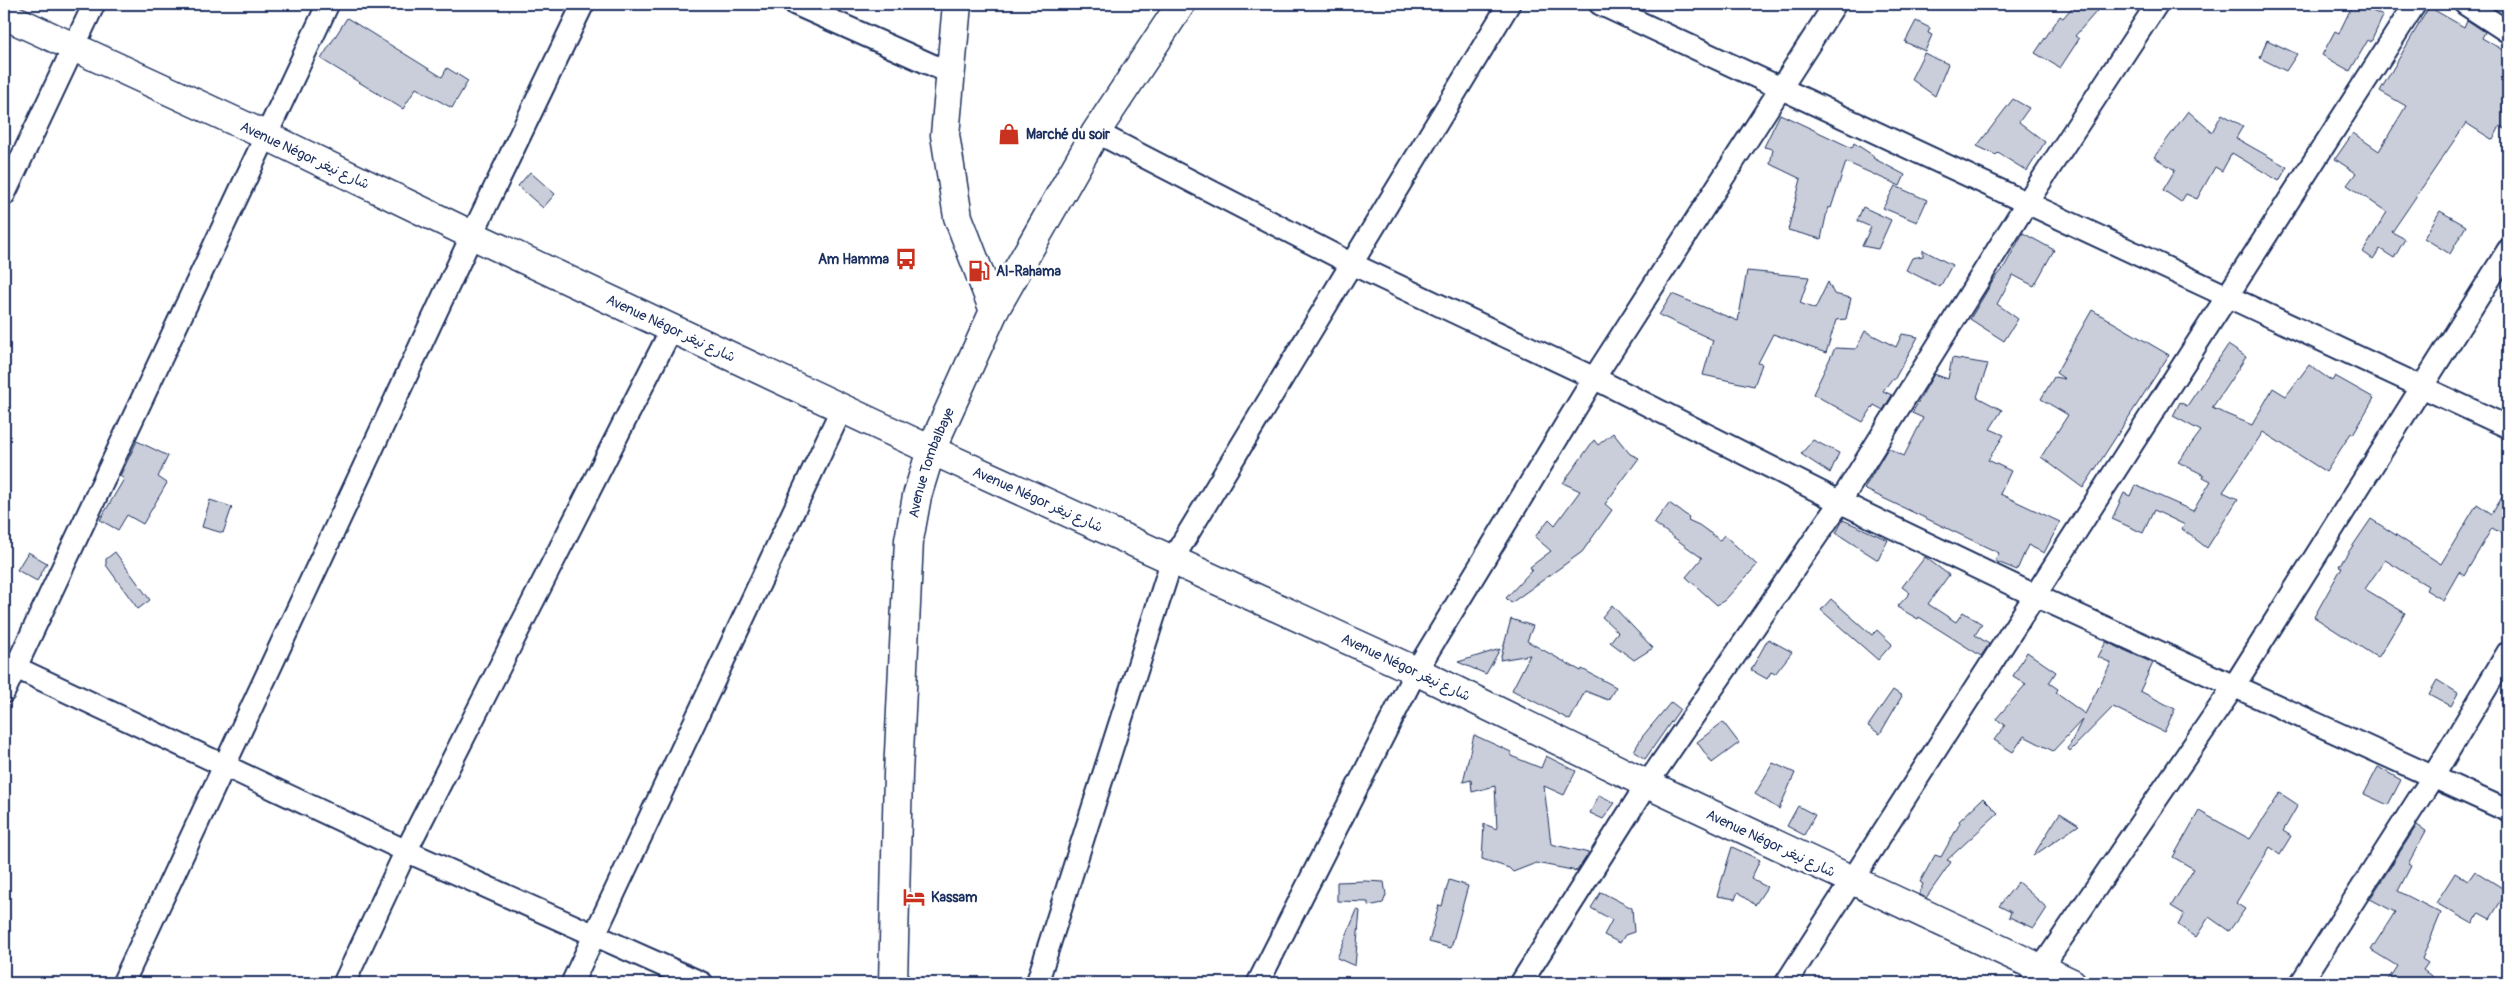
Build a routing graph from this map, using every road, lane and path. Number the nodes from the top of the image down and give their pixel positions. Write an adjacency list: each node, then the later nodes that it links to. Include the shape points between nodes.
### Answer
1 (94, 4): 15 (street)
2 (328, 4): 19 (street)
3 (584, 4): 22 (street)
4 (795, 4): 16 (street)
5 (957, 4): 16 (main road)
6 (1180, 4): 18 (main road, Avenue Tombalbaye)
7 (1509, 4): 24 (street)
8 (1600, 4): 17 (street)
9 (1835, 4): 17 (street)
10 (2157, 4): 21 (street)
11 (2415, 4): 25 (street)
12 (2465, 4): 14 (street)
13 (4, 15): 15 (main road, Avenue Négor شارع نيغر)
14 (2508, 32)
15 (73, 49): 19 (main road, Avenue Négor شارع نيغر); 20 (street)
16 (950, 73): 26 (main road, via 945,135 958,217)
17 (1781, 88): 21 (street); 28 (street)
18 (1096, 132): 24 (street); 26 (main road, Avenue Tombalbaye)
19 (267, 136): 22 (main road, Avenue Négor شارع نيغر); 37 (street)
20 (4, 195)
21 (2026, 204): 25 (street); 33 (street)
22 (472, 235): 27 (main road, Avenue Négor شارع نيغر); 41 (street)
23 (2508, 250): 29 (street)
24 (1352, 264): 28 (street); 34 (street)
25 (2228, 296): 29 (street); 35 (street)
26 (994, 311): 32 (main road, Avenue Tombalbaye)
27 (672, 328): 30 (main road, Avenue Négor شارع نيغر); 45 (street)
28 (1594, 378): 33 (street); 38 (street)
29 (2422, 387): 31 (street); 39 (street)
30 (842, 408): 32 (main road, Avenue Négor شارع نيغر); 47 (street)
31 (2508, 427)
32 (931, 450): 34 (main road, Avenue Négor شارع نيغر); 53 (main road, Avenue Tombalbaye, via 917,496 909,540 898,774)
33 (1840, 502): 35 (street); 43 (street)
34 (1172, 560): 38 (main road, Avenue Négor شارع نيغر); 54 (street)
35 (2036, 596): 39 (street); 46 (street)
36 (2508, 652): 42 (street)
37 (9, 665): 40 (street); 41 (street)
38 (1416, 671): 43 (main road, Avenue Négor شارع نيغر); 55 (street)
39 (2234, 686): 42 (street); 48 (street)
40 (4, 692)
41 (223, 766): 45 (street); 49 (street)
42 (2434, 775): 44 (street); 59 (street)
43 (1647, 784): 46 (main road, Avenue Négor شارع نيغر); 56 (street)
44 (2508, 811)
45 (406, 852): 47 (street); 50 (street)
46 (1851, 881): 48 (main road, Avenue Négor شارع نيغر); 57 (street)
47 (596, 934): 51 (street); 52 (street)
48 (2036, 976): 58 (main road, Avenue Négor شارع نيغر)
49 (123, 983)
50 (344, 983)
51 (572, 983)
52 (702, 983)
53 (893, 983)
54 (1037, 983)
55 (1258, 983)
56 (1521, 983)
57 (1786, 983)
58 (2072, 983)
59 (2301, 983)

